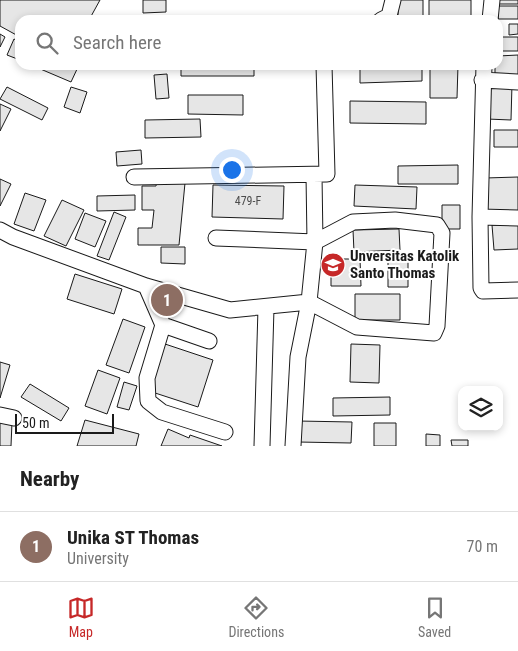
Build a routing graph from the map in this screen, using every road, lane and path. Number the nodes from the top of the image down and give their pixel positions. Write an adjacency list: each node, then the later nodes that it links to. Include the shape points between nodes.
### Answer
1 (393, 0): 3 (street)
2 (492, 0): 4 (street)
3 (389, 15)
4 (490, 15)
5 (324, 70): 9 (street, via 328,171 325,175)
6 (483, 70): 7 (street)
7 (482, 80): 8 (street); 11 (street)
8 (518, 82)
9 (314, 176): 10 (street, via 204,174); 15 (street)
10 (134, 178)
11 (480, 217): 12 (street); 17 (street, via 481,288 483,291)
12 (518, 218)
13 (0, 230): 16 (street)
14 (216, 238): 15 (street)
15 (315, 242): 18 (street); 18 (street, via 353,222 395,220 437,226 443,238 437,326 432,333 357,327)
16 (146, 286): 19 (street, via 230,310); 20 (street)
17 (518, 290)
18 (310, 302): 19 (street); 24 (street, via 298,356)
19 (266, 308): 23 (street)
20 (163, 325): 21 (street); 22 (street, via 147,378 148,401 162,412)
21 (209, 341)
22 (225, 432)
23 (262, 446)
24 (293, 446)

